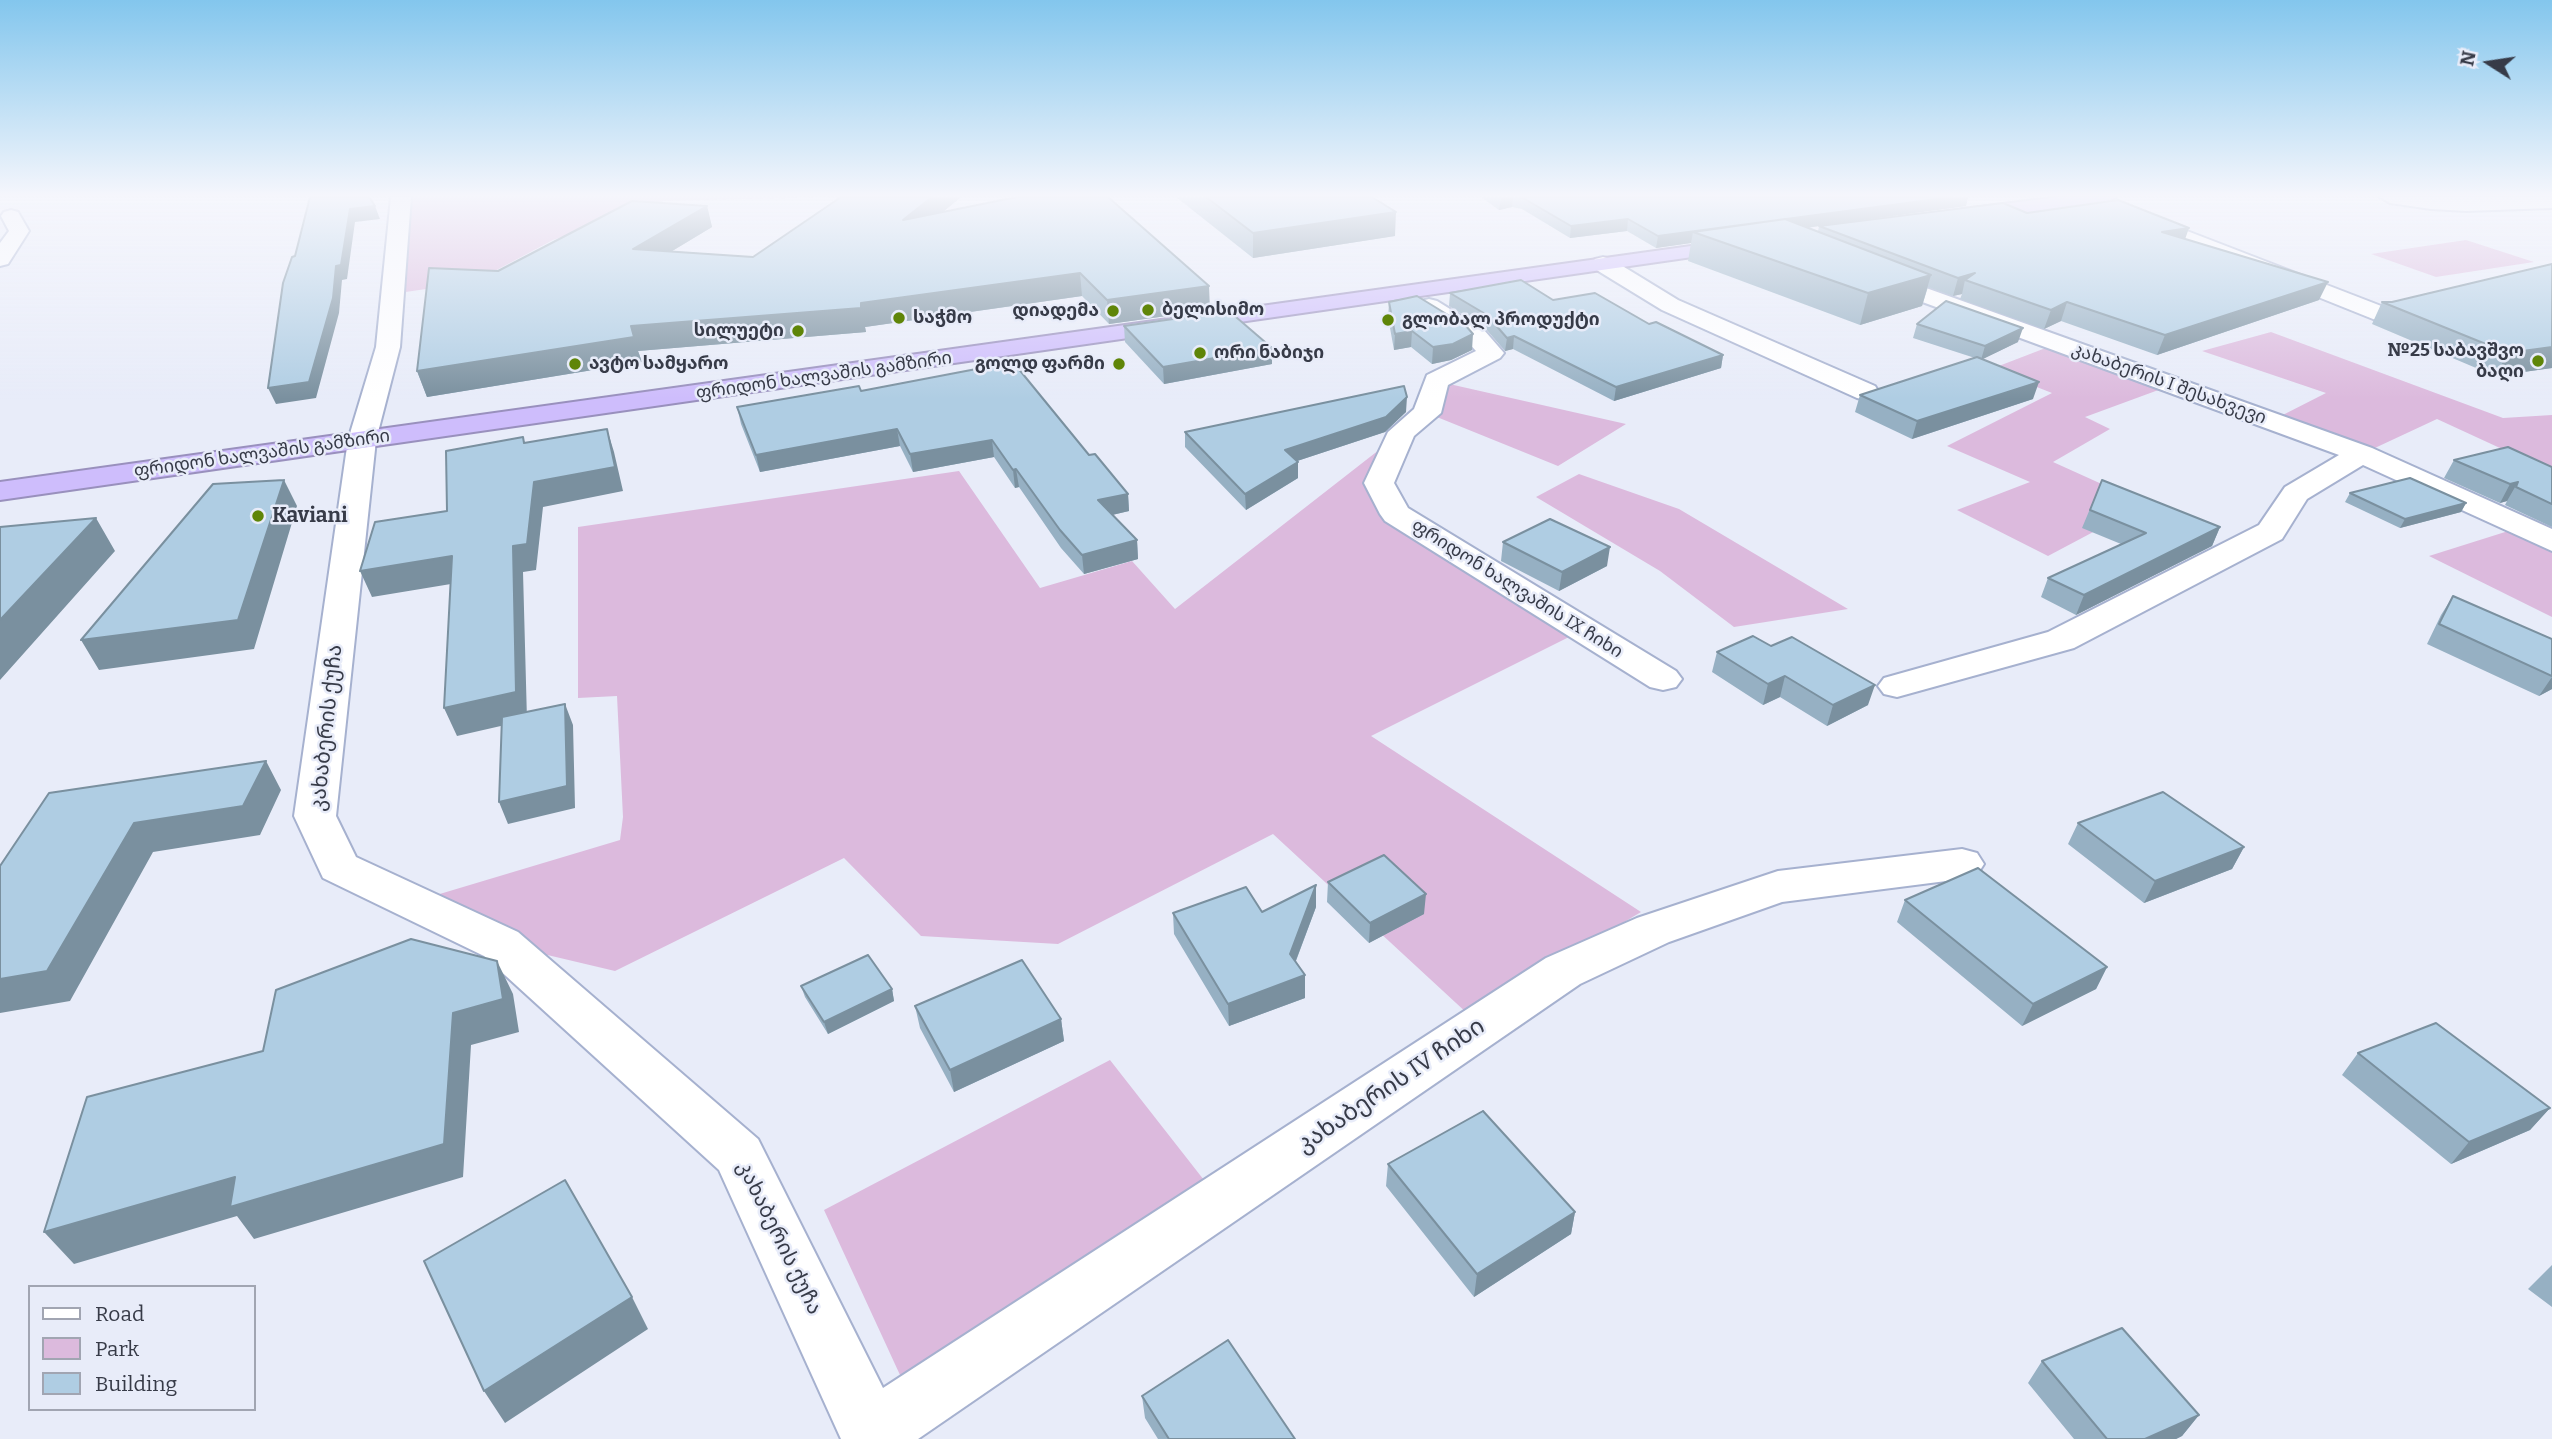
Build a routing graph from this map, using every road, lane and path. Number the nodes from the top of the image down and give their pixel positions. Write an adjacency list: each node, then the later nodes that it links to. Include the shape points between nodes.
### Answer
1 (395, 264): 9 (street, კახაბერის ქუჩა, via 388,347)
2 (1602, 264): 6 (highway, ფრიდონ ხალვაშის გამზირი)
3 (1603, 264): 8 (street, via 1670,305)
4 (2259, 264): 7 (street)
5 (1857, 269): 10 (street, კახაბერის I შესახვევი)
6 (1406, 292): 9 (highway, ფრიდონ ხალვაშის გამზირი); 13 (street, ფრიდონ ხალვაშის IX ჩიხი, via 1475,335 1491,353 1436,381 1427,414 1402,432 1379,483 1396,514)
7 (2381, 314)
8 (1866, 392)
9 (362, 440): 11 (highway, ფრიდონ ხალვაშის გამზირი); 16 (street, კახაბერის ქუჩა, via 315,816 339,867 501,944 739,1155)
10 (2362, 454): 12 (street, კახაბერის I შესახვევი); 14 (street, via 2296,493 2271,532 2061,640)
11 (0, 491)
12 (2552, 541)
13 (1663, 679)
14 (1897, 686)
15 (1962, 864): 16 (street, კახაბერის IV ჩიხი, via 1779,887 1653,930 1563,971)
16 (873, 1436)

